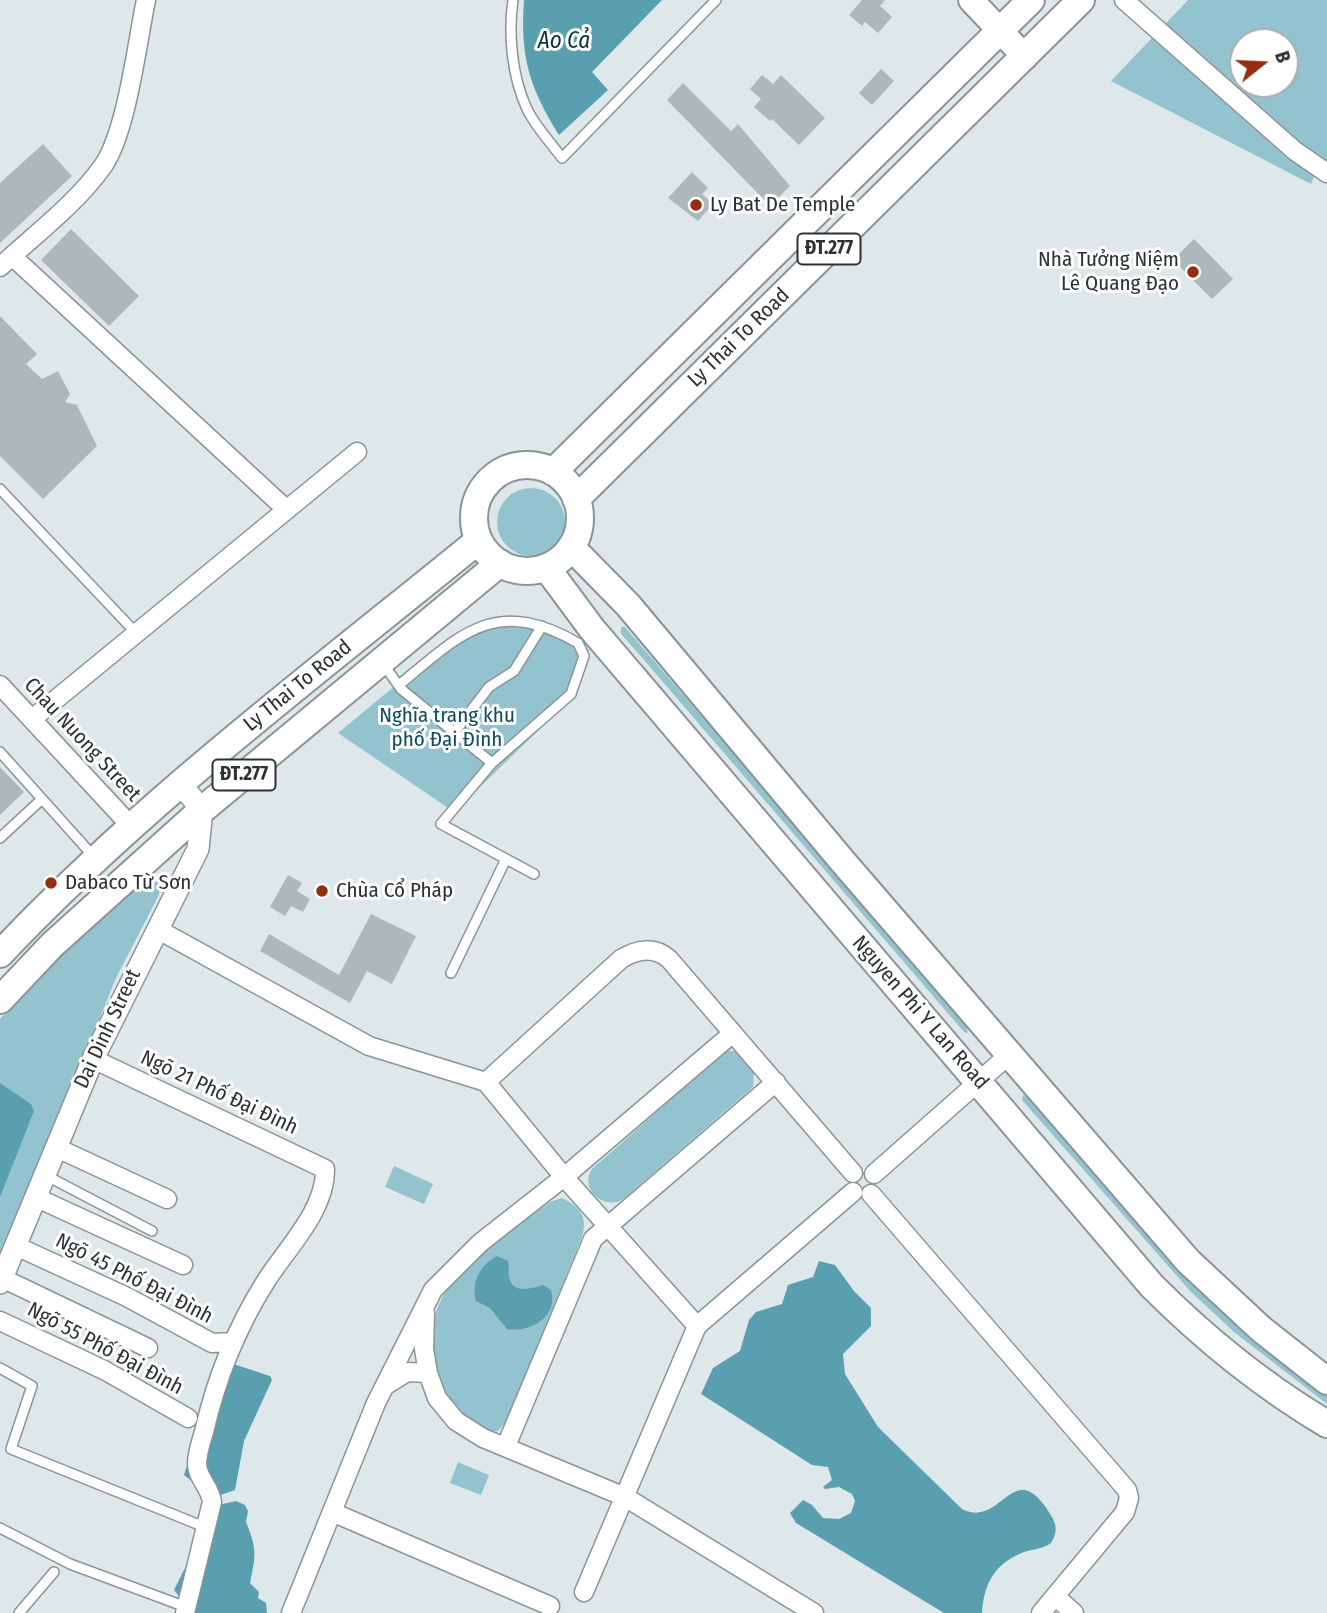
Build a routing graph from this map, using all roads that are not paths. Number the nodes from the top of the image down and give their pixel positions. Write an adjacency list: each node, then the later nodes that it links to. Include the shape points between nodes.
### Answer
1 (146, 0): 11 (street, via 120,122 105,163 87,186)
2 (513, 0): 3 (lane, via 512,43 521,94 527,111 562,158)
3 (716, 0)
4 (971, 0): 8 (main road)
5 (1031, 0): 8 (main road, Ly Thai To Road / ĐT.277)
6 (1081, 0): 9 (main road, Ly Thai To Road / ĐT.277)
7 (1124, 0): 10 (street, via 1295,151)
8 (1001, 29): 9 (main road); 13 (main road, Ly Thai To Road / ĐT.277)
9 (1025, 57): 15 (main road, Ly Thai To Road / ĐT.277)
10 (1327, 173)
11 (6, 262): 16 (street)
12 (358, 452): 16 (street)
13 (553, 472): 15 (main road); 17 (main road, via 521,466 492,479 476,508)
14 (0, 489): 22 (lane)
15 (576, 499): 18 (main road, via 580,520)
16 (286, 510): 22 (street)
17 (479, 540): 19 (main road); 30 (main road, Ly Thai To Road / ĐT.277)
18 (571, 547): 20 (main road); 43 (main road, Nguyen Phi Y Lan Road, via 628,605)
19 (500, 564): 20 (main road, via 525,571); 23 (main road, Ly Thai To Road / ĐT.277)
20 (546, 567): 45 (main road, Nguyen Phi Y Lan Road, via 592,629)
21 (542, 626): 25 (lane, via 493,622 467,631); 27 (lane, via 514,671 489,687); 29 (lane, via 582,648 574,689)
22 (136, 633): 26 (street)
23 (381, 661): 25 (lane); 32 (main road, Ly Thai To Road / ĐT.277)
24 (0, 685): 26 (street, Chau Nuong Street)
25 (399, 685): 27 (lane)
26 (32, 719): 33 (street, Chau Nuong Street)
27 (454, 733): 29 (lane)
28 (0, 752): 31 (lane)
29 (492, 763): 36 (lane, via 441,824)
30 (179, 782): 32 (street); 33 (main road, Ly Thai To Road / ĐT.277)
31 (42, 799): 34 (lane); 35 (lane)
32 (202, 810): 38 (street, Dai Dinh Street, via 198,849); 41 (main road, Ly Thai To Road / ĐT.277, via 52,945)
33 (130, 825): 35 (main road, Ly Thai To Road / ĐT.277)
34 (0, 838)
35 (96, 859): 39 (main road, Ly Thai To Road / ĐT.277)
36 (506, 859): 37 (lane); 40 (lane)
37 (534, 874)
38 (156, 929): 44 (street, Dai Dinh Street); 46 (street, via 369,1046)
39 (0, 954)
40 (451, 973)
41 (0, 1000)
42 (733, 1032): 46 (street, via 669,959 655,951 636,951 621,959); 47 (street); 52 (street)
43 (1011, 1053): 45 (street); 69 (main road, Nguyen Phi Y Lan Road, via 1188,1261 1261,1329)
44 (93, 1059): 48 (street, Dai Dinh Street); 65 (street, Ngõ 21 Phố Đại Đình, via 325,1170 311,1215 265,1282)
45 (979, 1081): 51 (street); 72 (main road, Nguyen Phi Y Lan Road, via 1093,1219 1194,1328)
46 (486, 1082): 52 (street)
47 (776, 1082): 49 (street); 57 (street)
48 (55, 1147): 50 (street, Dai Dinh Street); 56 (street)
49 (853, 1173): 51 (street, via 866,1169); 53 (street, via 849,1182)
50 (44, 1174): 55 (street, Dai Dinh Street); 58 (lane)
51 (874, 1174): 54 (street, via 877,1182)
52 (564, 1177): 57 (street); 62 (street, via 480,1243 443,1278)
53 (853, 1192): 54 (street, via 863,1197); 64 (street)
54 (871, 1194): 80 (street, via 1127,1490 1125,1512)
55 (35, 1197): 59 (street, Dai Dinh Street); 60 (street)
56 (167, 1199)
57 (606, 1225): 64 (street); 73 (street, via 577,1272)
58 (152, 1231)
59 (16, 1246): 61 (street, Dai Dinh Street); 65 (street, Ngõ 45 Phố Đại Đình, via 144,1305 212,1343)
60 (183, 1265)
61 (1, 1281): 66 (street)
62 (426, 1302): 68 (street); 70 (street)
63 (0, 1321): 71 (street, Ngõ 55 Phố Đại Đình, via 104,1370)
64 (696, 1326): 74 (street)
65 (233, 1342): 77 (street, via 209,1409 197,1461 211,1495)
66 (148, 1348)
67 (0, 1368): 77 (lane, via 32,1385 10,1448)
68 (428, 1373): 70 (street, via 407,1373); 73 (street, via 446,1411 468,1430)
69 (1327, 1381)
70 (385, 1385): 75 (street)
71 (188, 1418)
72 (1327, 1424)
73 (506, 1446): 74 (street)
74 (625, 1497): 79 (street); 85 (street)
75 (332, 1512): 81 (street); 84 (street)
76 (0, 1528): 82 (lane, via 70,1564)
77 (207, 1528): 82 (street)
78 (54, 1572): 83 (lane)
79 (584, 1592)
80 (1055, 1597): 86 (street); 87 (street)
81 (550, 1606)
82 (186, 1610)
83 (19, 1613)
84 (291, 1613)
85 (814, 1613)
86 (1041, 1613)
87 (1074, 1613)

